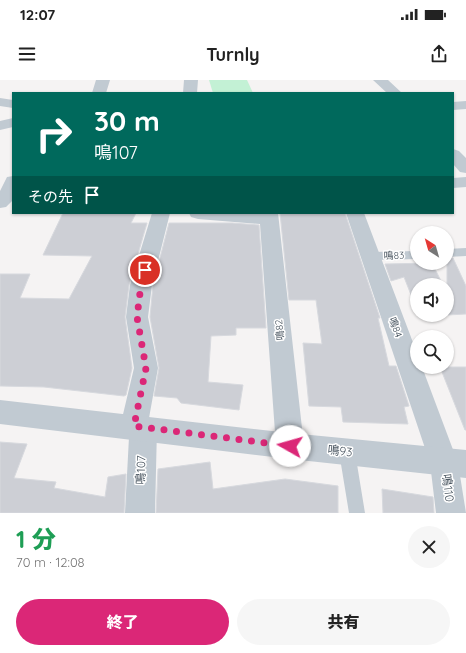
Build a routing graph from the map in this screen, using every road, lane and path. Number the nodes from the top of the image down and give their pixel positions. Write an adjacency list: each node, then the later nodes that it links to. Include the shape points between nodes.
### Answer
1 (103, 80): 4 (street)
2 (191, 80): 5 (street)
3 (380, 80): 6 (street)
4 (99, 92)
5 (190, 92)
6 (394, 92)
7 (0, 102): 8 (street)
8 (12, 104)
9 (466, 105): 10 (street)
10 (454, 106)
11 (12, 122): 12 (street)
12 (0, 126)
13 (454, 155): 14 (street)
14 (466, 168)
15 (466, 182): 17 (street)
16 (12, 183): 18 (street)
17 (454, 183)
18 (5, 198)
19 (161, 214): 28 (street, 鳴107, via 141,285 137,317 146,368)
20 (222, 214): 22 (street)
21 (355, 214): 26 (street, 鳴84)
22 (269, 216): 29 (street, 鳴82)
23 (466, 252): 24 (lane)
24 (454, 253)
25 (410, 255): 26 (lane, 鳴83)
26 (371, 256): 31 (street, 鳴84)
27 (0, 412): 28 (street, 鳴93)
28 (139, 427): 29 (street, 鳴93); 32 (street, 鳴107)
29 (290, 446): 30 (street, 鳴93)
30 (347, 452): 31 (street, 鳴93); 33 (lane)
31 (455, 464): 34 (street, 鳴110)
32 (140, 513)
33 (357, 513)
34 (451, 513)

